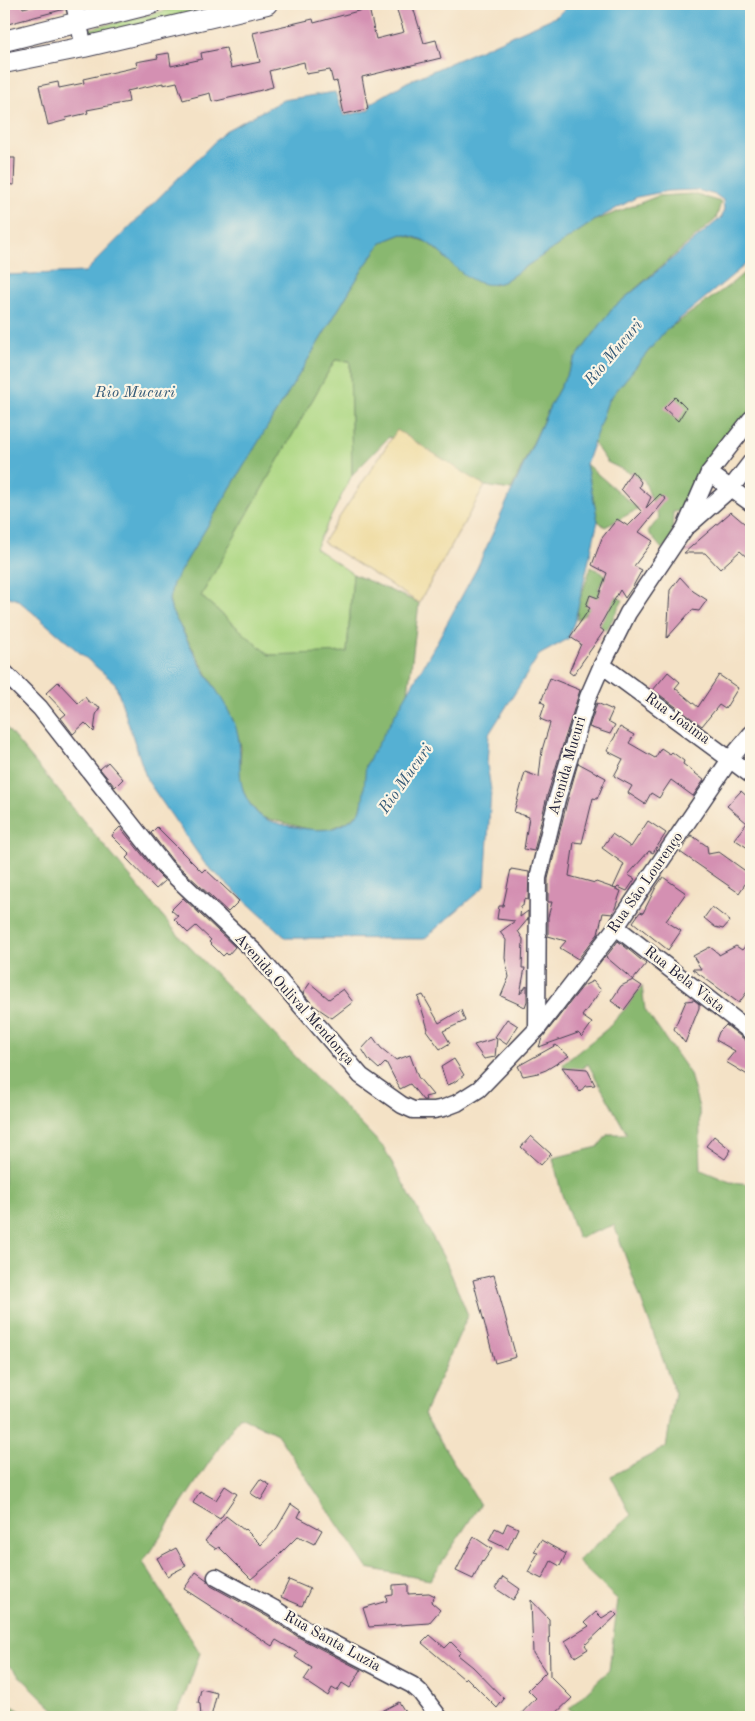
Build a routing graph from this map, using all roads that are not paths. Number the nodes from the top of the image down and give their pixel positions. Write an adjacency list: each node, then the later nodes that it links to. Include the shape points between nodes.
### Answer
1 (150, 4): 3 (street)
2 (261, 5): 5 (street)
3 (77, 13): 4 (street); 5 (street)
4 (4, 41)
5 (84, 47): 6 (street)
6 (4, 63)
7 (751, 419): 9 (street, Avenida Mucuri)
8 (751, 462): 10 (street, Avenida Mucuri)
9 (709, 473): 10 (street); 12 (street, Avenida Mucuri)
10 (731, 488): 11 (street); 12 (street, Avenida Mucuri)
11 (751, 503)
12 (685, 528): 13 (street, Avenida Mucuri, via 628,612)
13 (602, 665): 16 (street, Rua Joaima); 20 (street, Avenida Mucuri, via 588,698 538,878)
14 (4, 672): 20 (street, Avenida Oulival Mendonça, via 40,708 165,867 255,952 361,1076 402,1106 413,1110 434,1110 457,1103 479,1089)
15 (751, 734): 16 (street, Rua São Lourenço)
16 (731, 758): 17 (street, Rua Joaima); 18 (street, Rua São Lourenço)
17 (751, 775)
18 (616, 927): 19 (street, Rua Bela Vista); 20 (street, Rua São Lourenço)
19 (749, 1025)
20 (537, 1030)
21 (216, 1577): 22 (street, Rua Santa Luzia, via 305,1629 412,1685)
22 (439, 1717)

